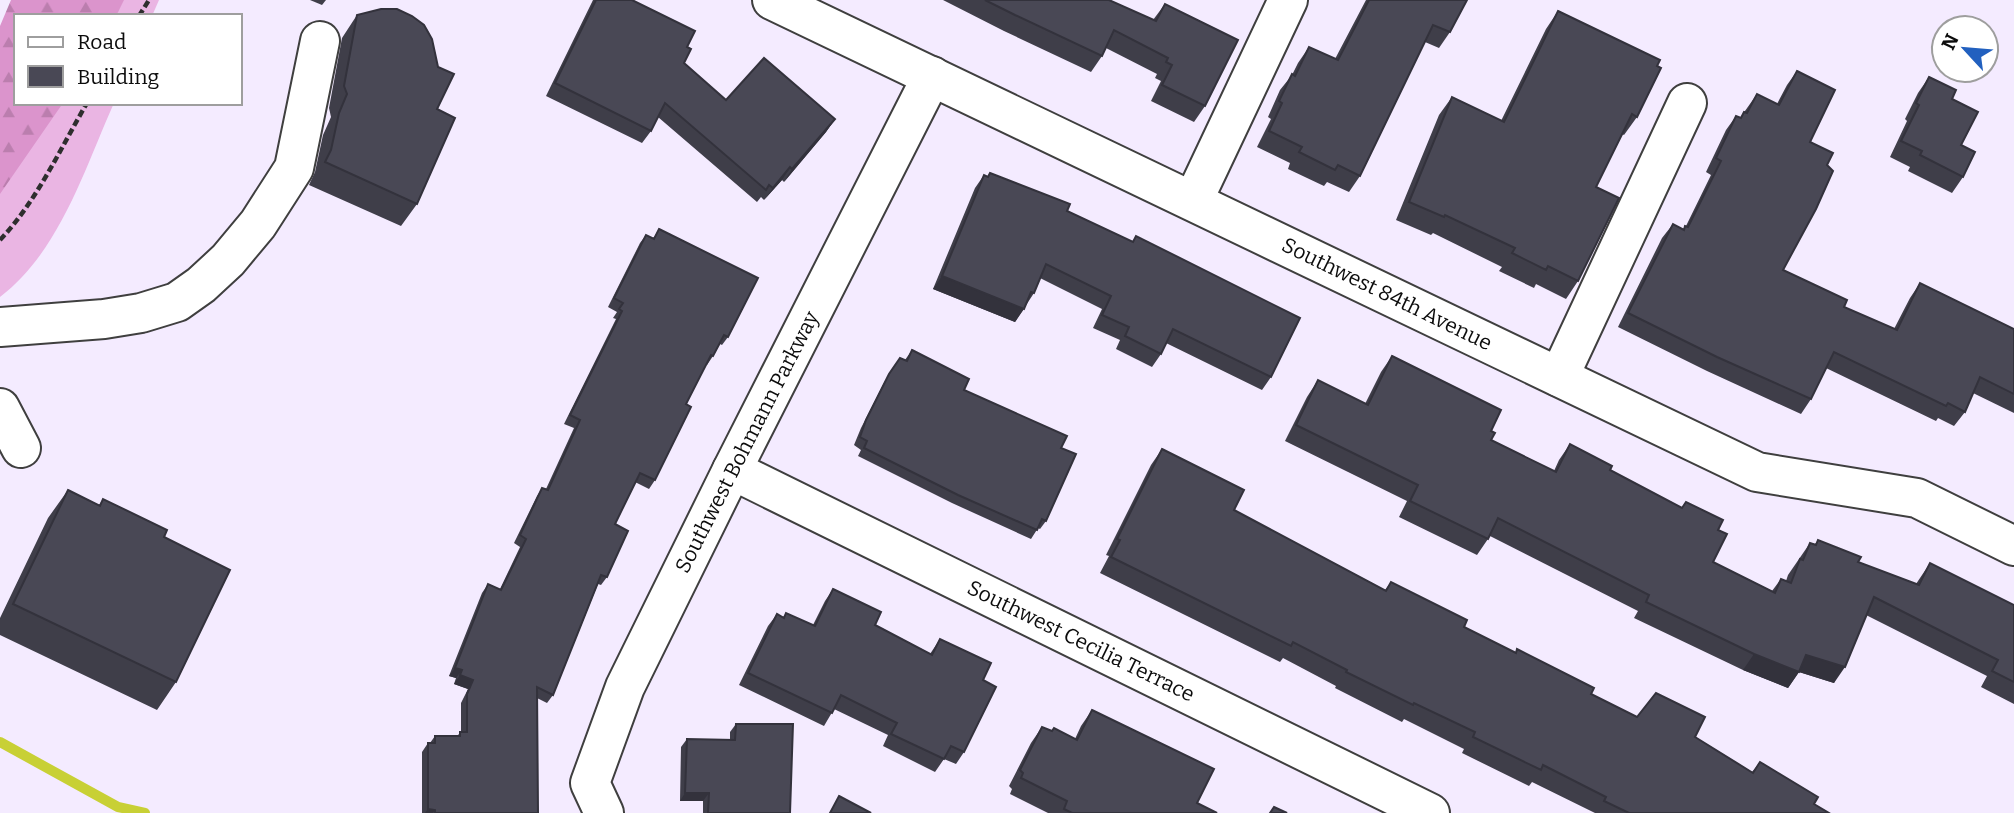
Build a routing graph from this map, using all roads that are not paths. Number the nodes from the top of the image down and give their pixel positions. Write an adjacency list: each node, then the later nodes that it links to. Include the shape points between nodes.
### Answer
1 (772, 0): 3 (street, Southwest 84th Avenue)
2 (1288, 0): 7 (street)
3 (836, 14): 5 (street, Southwest 84th Avenue)
4 (320, 41): 8 (street, via 294,168 258,224 201,285 177,302 141,313)
5 (932, 76): 7 (street, Southwest 84th Avenue); 12 (street, Southwest Bohmann Parkway)
6 (1687, 103): 9 (street)
7 (1193, 201): 9 (street, Southwest 84th Avenue)
8 (0, 327)
9 (1559, 377): 13 (street, Southwest 84th Avenue, via 1757,472 1917,498)
10 (0, 408): 11 (street)
11 (21, 448)
12 (732, 470): 14 (street, Southwest Bohmann Parkway, via 625,687 590,783); 15 (street, Southwest Cecilia Terrace)
13 (2014, 546)
14 (604, 813)
15 (1430, 813)

